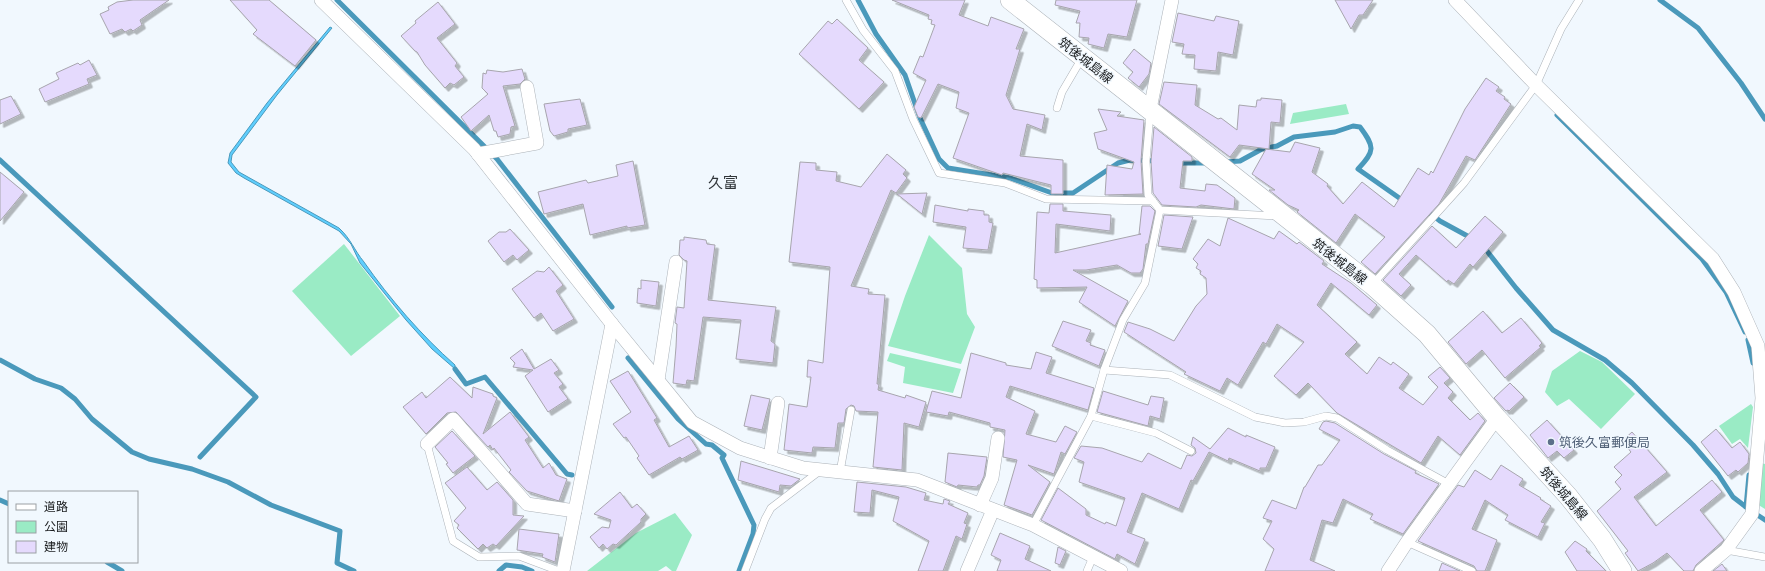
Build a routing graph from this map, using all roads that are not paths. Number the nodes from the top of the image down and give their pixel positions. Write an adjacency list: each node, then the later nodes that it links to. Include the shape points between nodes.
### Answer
1 (321, 0): 12 (street)
2 (846, 0): 13 (lane, via 863,30 895,71 913,119 939,173 1005,184 1046,199)
3 (1010, 0): 7 (street, 筑後城島線)
4 (1172, 0): 11 (street)
5 (1455, 0): 8 (street)
6 (1579, 0): 8 (lane, via 1561,29)
7 (1082, 57): 10 (lane, via 1062,92); 11 (street, 筑後城島線)
8 (1536, 85): 17 (lane, via 1464,184); 37 (street, via 1713,259 1734,292 1758,346 1762,398 1752,514)
9 (528, 87): 12 (street, via 537,143)
10 (1057, 108)
11 (1150, 109): 13 (lane, via 1146,161 1148,195); 15 (street, 筑後城島線)
12 (478, 154): 18 (street)
13 (1153, 201): 14 (lane)
14 (1160, 210): 15 (lane); 19 (lane, via 1145,283 1122,320)
15 (1284, 217): 17 (street, 筑後城島線)
16 (676, 262): 20 (street)
17 (1372, 285): 24 (street, 筑後城島線, via 1426,334)
18 (612, 324): 20 (street); 34 (street)
19 (1104, 370): 23 (lane); 31 (lane, via 1170,374 1255,417 1286,423 1304,422 1326,416 1337,418)
20 (658, 380): 28 (street, via 692,422 740,448)
21 (778, 403): 28 (street)
22 (851, 410): 30 (lane)
23 (1091, 416): 27 (lane, via 1156,433); 35 (lane)
24 (1497, 418): 31 (street); 40 (street, 筑後城島線, via 1568,496 1602,539)
25 (998, 438): 32 (street, via 992,478)
26 (427, 444): 34 (street, via 453,420 527,504); 41 (lane, via 453,541 479,557 519,556)
27 (1191, 451)
28 (770, 458): 29 (street, via 803,468)
29 (821, 470): 30 (street); 43 (lane, via 771,508)
30 (840, 472): 32 (street, via 918,480)
31 (1448, 484): 36 (street)
32 (980, 505): 33 (street)
33 (993, 510): 35 (street); 44 (street)
34 (575, 511): 42 (street)
35 (1033, 525): 38 (street)
36 (1406, 542): 47 (street); 48 (lane)
37 (1726, 550): 39 (lane); 49 (street)
38 (1093, 557): 45 (lane); 46 (street)
39 (1765, 557)
40 (1617, 569)
41 (559, 571)
42 (563, 571)
43 (745, 571)
44 (967, 571)
45 (1087, 571)
46 (1121, 571)
47 (1388, 571)
48 (1472, 571)
49 (1701, 571)

